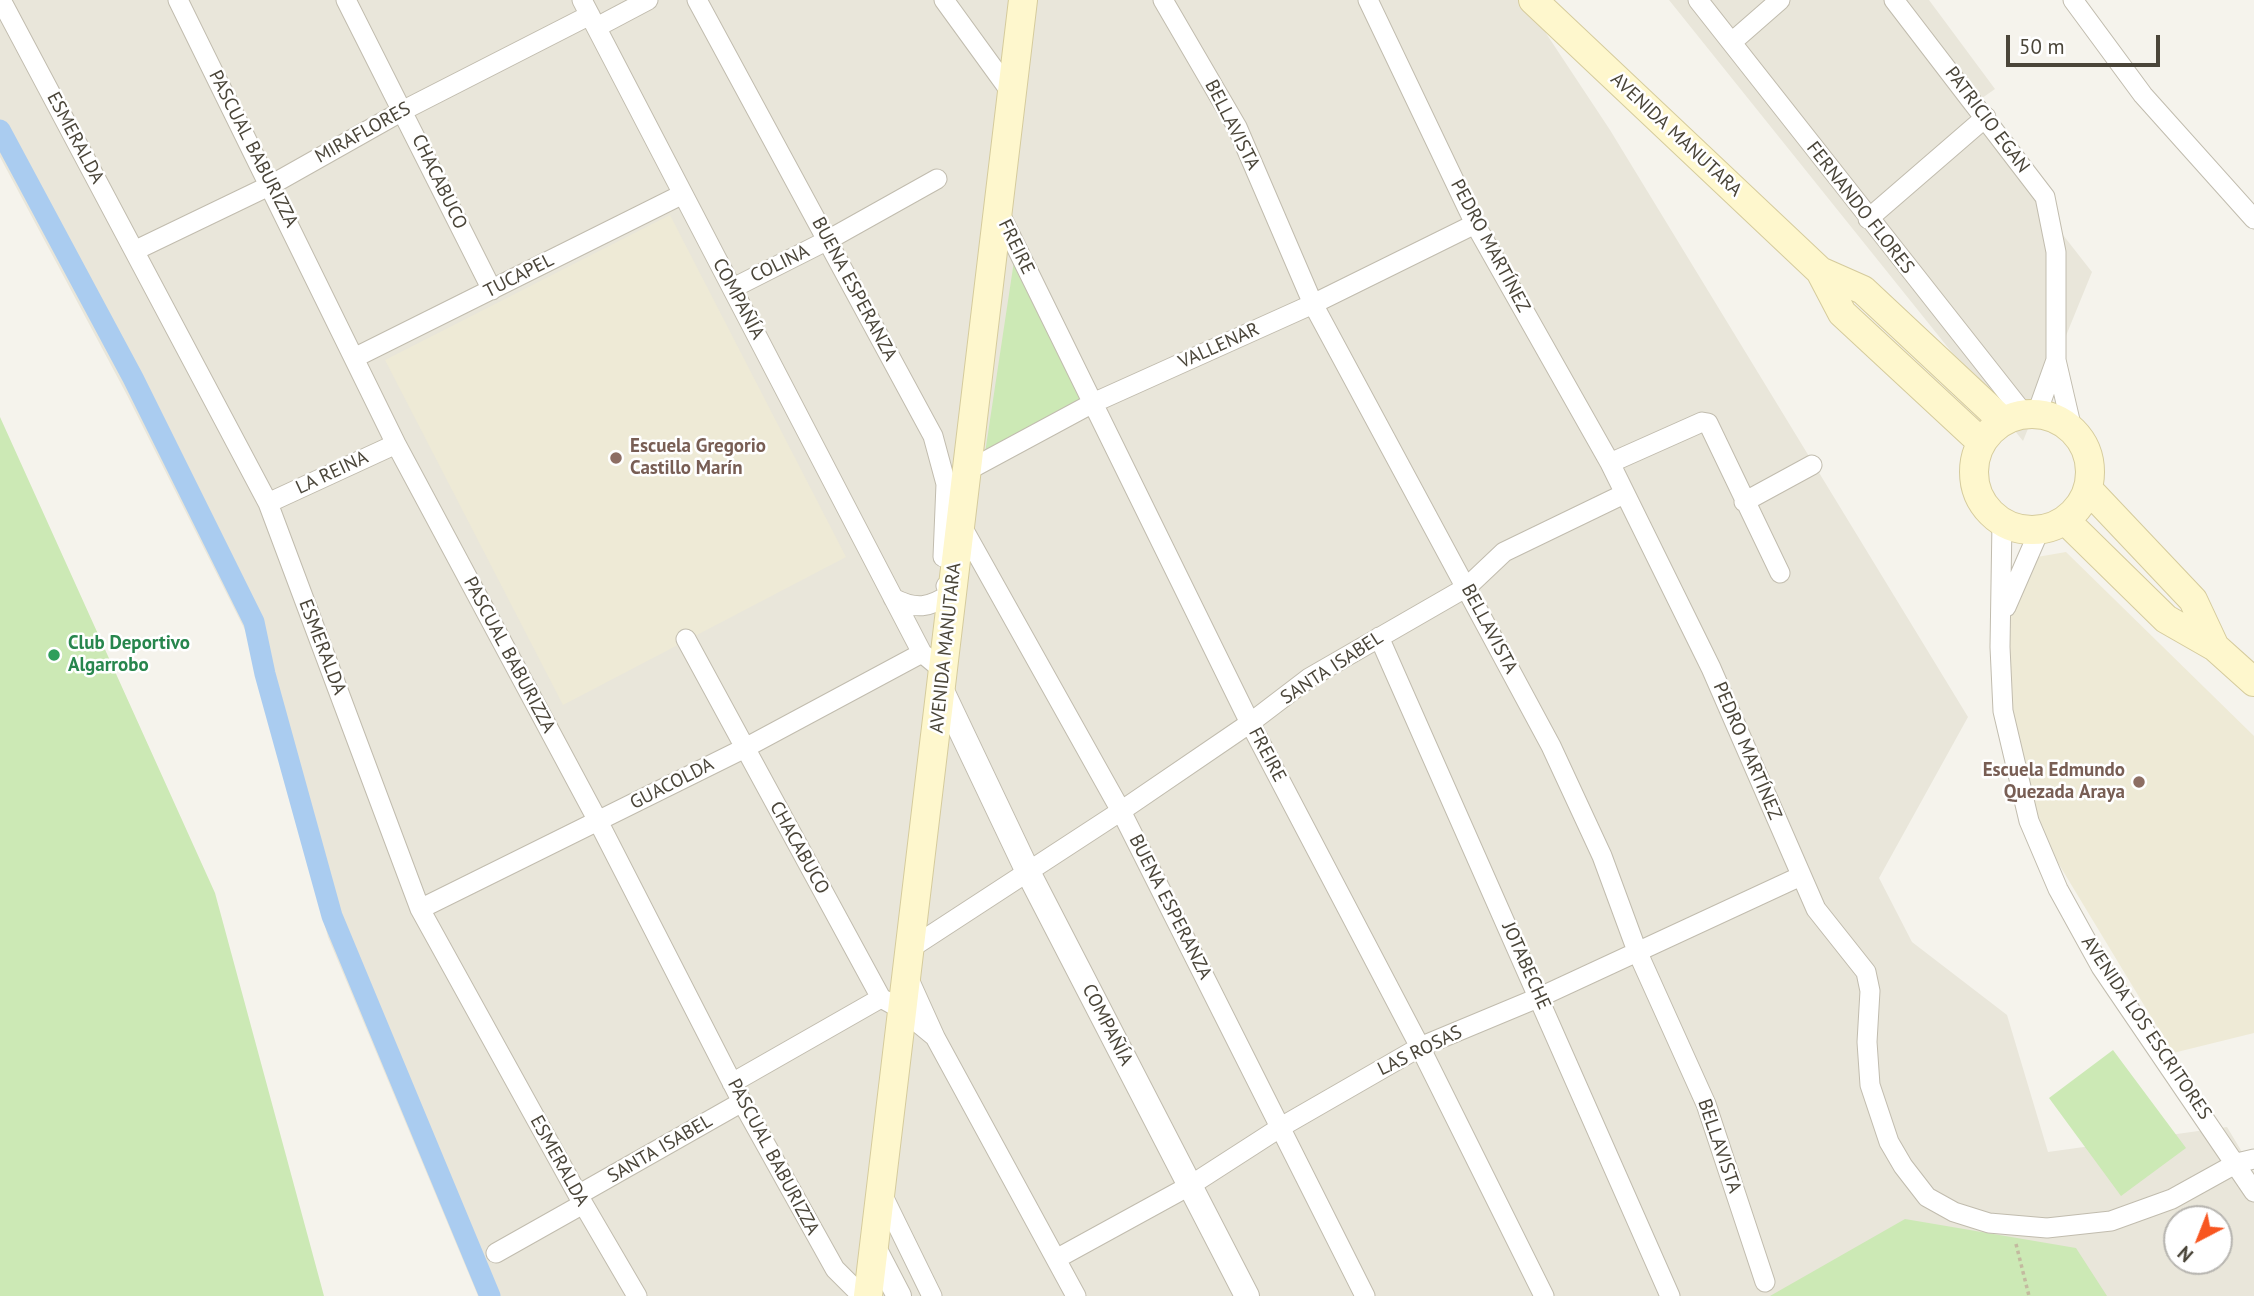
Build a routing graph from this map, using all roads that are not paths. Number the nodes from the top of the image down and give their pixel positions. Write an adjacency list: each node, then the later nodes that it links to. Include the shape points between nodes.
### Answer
1 (1, 0): 28 (street, ESMERALDA)
2 (178, 0): 21 (street, PASCUAL BABURIZZA)
3 (346, 0): 18 (street, CHACABUCO)
4 (648, 0): 15 (street, MIRAFLORES)
5 (697, 0): 27 (street, BUENA ESPERANZA)
6 (944, 0): 17 (street)
7 (1023, 0): 17 (main road, AVENIDA MANUTARA)
8 (1163, 0): 32 (street, BELLAVISTA, via 1237,127)
9 (1368, 0): 26 (street, PEDRO MARTÍNEZ)
10 (1533, 0): 29 (main road, AVENIDA MANUTARA)
11 (1698, 0): 16 (street, FERNANDO FLORES)
12 (1780, 0): 16 (street)
13 (1894, 0): 19 (street, PATRICIO EGAN)
14 (2073, 0): 25 (street, via 2143,95)
15 (590, 14): 18 (street, MIRAFLORES); 22 (street, COMPAÑÍA)
16 (1732, 42): 24 (street, FERNANDO FLORES)
17 (1010, 91): 23 (main road, AVENIDA MANUTARA)
18 (404, 110): 21 (street, MIRAFLORES); 31 (street, CHACABUCO)
19 (1986, 117): 24 (street); 34 (street, PATRICIO EGAN, via 2045,197 2056,252)
20 (937, 179): 27 (street, COLINA)
21 (271, 185): 28 (street, MIRAFLORES); 33 (street, PASCUAL BABURIZZA)
22 (681, 195): 30 (street, COMPAÑÍA); 31 (street, TUCAPEL)
23 (998, 210): 35 (street, FREIRE); 42 (main road, AVENIDA MANUTARA)
24 (1868, 219): 36 (street, FERNANDO FLORES)
25 (2254, 219)
26 (1475, 224): 32 (street, VALLENAR); 40 (street, PEDRO MARTÍNEZ)
27 (828, 240): 30 (street, COLINA); 52 (street, BUENA ESPERANZA, via 933,436 946,484 942,569)
28 (136, 250): 46 (street, ESMERALDA)
29 (1820, 271): 36 (main road, AVENIDA MANUTARA, via 1863,290); 38 (main road, AVENIDA MANUTARA, via 1842,313)
30 (733, 288): 53 (street, COMPAÑÍA)
31 (492, 290): 33 (street, TUCAPEL)
32 (1313, 303): 35 (street, VALLENAR); 51 (street, BELLAVISTA)
33 (356, 357): 39 (street, PASCUAL BABURIZZA)
34 (2056, 360): 36 (street); 37 (street)
35 (1093, 403): 42 (street, VALLENAR); 61 (street, FREIRE)
36 (2021, 416): 37 (main road, via 2062,421); 38 (main road)
37 (2072, 429): 43 (main road, via 2090,464)
38 (1981, 442): 47 (main road, via 1974,480 1983,504)
39 (396, 444): 46 (street, LA REINA); 66 (street, PASCUAL BABURIZZA)
40 (1610, 463): 44 (street, PEDRO MARTÍNEZ); 45 (street, via 1708,423)
41 (1812, 466): 45 (street)
42 (965, 472): 48 (main road, AVENIDA MANUTARA)
43 (2088, 489): 49 (main road, via 2083,501); 57 (main road, via 2193,600)
44 (1624, 494): 51 (street, SANTA ISABEL, via 1504,552); 68 (street, PEDRO MARTÍNEZ, via 1711,668)
45 (1744, 502): 50 (street)
46 (268, 503): 69 (street, ESMERALDA)
47 (2002, 522): 49 (main road, via 2027,530); 54 (street, AVENIDA LOS ESCRITORES)
48 (961, 525): 52 (main road, AVENIDA MANUTARA); 65 (street, BUENA ESPERANZA)
49 (2053, 525): 54 (street, AVENIDA LOS ESCRITORES); 57 (main road, via 2166,619)
50 (1780, 573)
51 (1467, 587): 55 (street, SANTA ISABEL); 70 (street, BELLAVISTA, via 1551,746 1602,856)
52 (950, 594): 53 (street, via 917,608); 59 (main road, AVENIDA MANUTARA)
53 (893, 598): 58 (street, COMPAÑÍA)
54 (2003, 614): 79 (street, AVENIDA LOS ESCRITORES, via 2003,711 2029,821 2048,866 2101,967)
55 (1379, 637): 61 (street, SANTA ISABEL, via 1309,678); 72 (street, JOTABECHE)
56 (686, 639): 62 (street, CHACABUCO)
57 (2215, 647): 60 (main road)
58 (922, 653): 59 (street, COMPAÑÍA); 62 (street, GUACOLDA)
59 (943, 681): 63 (main road, AVENIDA MANUTARA); 64 (street, COMPAÑÍA)
60 (2254, 682)
61 (1250, 723): 65 (street, SANTA ISABEL); 75 (street, FREIRE)
62 (744, 748): 66 (street, GUACOLDA); 73 (street, CHACABUCO)
63 (934, 748): 64 (street, via 952,745); 71 (main road, AVENIDA MANUTARA)
64 (971, 752): 67 (street, COMPAÑÍA)
65 (1121, 811): 67 (street, SANTA ISABEL); 78 (street, BUENA ESPERANZA)
66 (597, 821): 69 (street, GUACOLDA); 76 (street, PASCUAL BABURIZZA)
67 (1028, 872): 71 (street, SANTA ISABEL); 80 (street, COMPAÑÍA)
68 (1801, 876): 70 (street, LAS ROSAS); 79 (street, PEDRO MARTÍNEZ, via 1816,909 1866,972 1870,1085 1889,1142 1927,1197 1989,1223 2048,1228 2111,1221 2172,1199)
69 (420, 909): 83 (street, ESMERALDA)
70 (1637, 951): 72 (street, LAS ROSAS); 87 (street, BELLAVISTA, via 1706,1104)
71 (907, 961): 73 (main road, AVENIDA MANUTARA); 74 (street, CHACABUCO)
72 (1540, 997): 75 (street, LAS ROSAS); 97 (street, JOTABECHE)
73 (891, 1003): 74 (street, CHACABUCO); 76 (street); 82 (main road, AVENIDA MANUTARA)
74 (935, 1037): 86 (street, CHACABUCO)
75 (1420, 1047): 78 (street, LAS ROSAS); 96 (street, FREIRE)
76 (732, 1083): 77 (street, PASCUAL BABURIZZA)
77 (742, 1102): 83 (street, SANTA ISABEL); 89 (street, PASCUAL BABURIZZA, via 835,1269)
78 (1281, 1127): 80 (street, LAS ROSAS); 95 (street, BUENA ESPERANZA)
79 (2245, 1161): 81 (street, AVENIDA LOS ESCRITORES)
80 (1191, 1185): 86 (street, LAS ROSAS); 94 (street, COMPAÑÍA)
81 (2254, 1192)
82 (882, 1194): 84 (main road, AVENIDA MANUTARA); 92 (street)
83 (580, 1200): 85 (street, SANTA ISABEL); 88 (street, ESMERALDA)
84 (874, 1248): 90 (main road, AVENIDA MANUTARA); 91 (street)
85 (496, 1253)
86 (1056, 1259): 93 (street, CHACABUCO)
87 (1765, 1282)
88 (637, 1296)
89 (862, 1296)
90 (868, 1296)
91 (899, 1296)
92 (932, 1296)
93 (1076, 1296)
94 (1247, 1296)
95 (1365, 1296)
96 (1544, 1296)
97 (1670, 1296)

